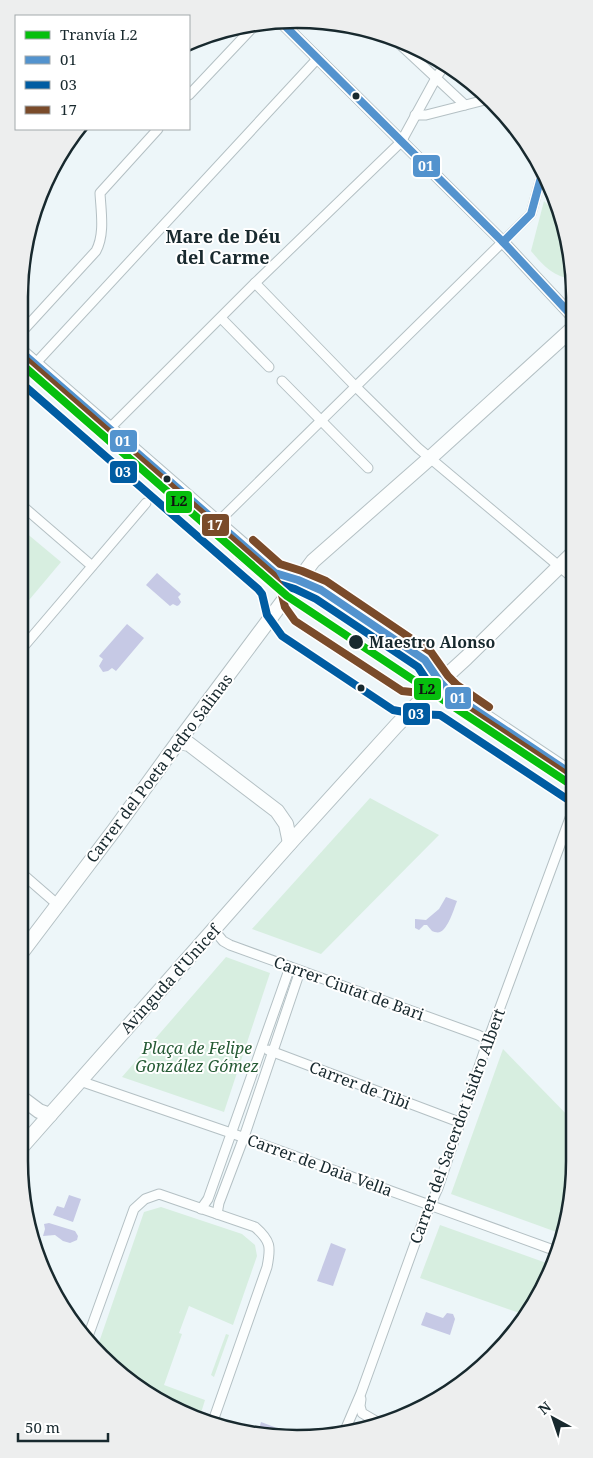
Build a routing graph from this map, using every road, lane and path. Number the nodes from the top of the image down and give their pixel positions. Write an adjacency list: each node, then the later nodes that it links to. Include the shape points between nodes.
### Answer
1 (287, 28): 4 (street)
2 (248, 32): 7 (street)
3 (408, 52): 6 (street)
4 (318, 58): 12 (street); 21 (street)
5 (441, 70): 6 (street)
6 (436, 78): 9 (street); 10 (street)
7 (190, 94)
8 (482, 101): 9 (street)
9 (466, 105): 10 (street)
10 (416, 115): 12 (street)
11 (157, 130): 18 (street, via 100,193 102,235 96,251)
12 (401, 142): 14 (street); 15 (street)
13 (540, 182): 14 (street, via 531,214)
14 (503, 242): 16 (street); 24 (street)
15 (255, 283): 17 (street); 24 (street)
16 (566, 310)
17 (221, 318): 22 (street); 26 (street)
18 (28, 325)
19 (566, 334): 27 (main road, Carrer del Poeta Pedro Salinas)
20 (28, 358): 21 (main road)
21 (35, 364): 26 (main road)
22 (269, 367)
23 (282, 381): 25 (street)
24 (356, 387): 25 (street); 27 (street)
25 (322, 420): 28 (street); 31 (street)
26 (109, 429): 31 (main road)
27 (430, 458): 34 (street); 36 (main road, Carrer del Poeta Pedro Salinas, via 313,561)
28 (368, 468)
29 (146, 503): 33 (street)
30 (28, 511): 33 (street)
31 (218, 523): 36 (main road, via 276,573)
32 (566, 560): 34 (main road, Avinguda d'Unicef)
33 (92, 566): 37 (street)
34 (559, 567): 35 (street); 38 (main road, Avinguda d'Unicef)
35 (566, 572)
36 (298, 580): 38 (main road, via 321,590 425,660); 39 (main road, Carrer del Poeta Pedro Salinas)
37 (28, 641)
38 (440, 682): 40 (main road, via 450,693); 42 (main road, Avinguda d'Unicef)
39 (178, 742): 42 (main road, via 189,744 277,811 286,824); 44 (main road, Carrer del Poeta Pedro Salinas)
40 (566, 770)
41 (566, 829): 49 (street, Carrer del Sacerdot Isidro Albert)
42 (290, 843): 45 (main road, Avinguda d'Unicef)
43 (28, 879): 44 (street)
44 (57, 904): 46 (main road, Carrer del Poeta Pedro Salinas)
45 (214, 930): 47 (street, Carrer Ciutat de Bari, via 230,945); 52 (main road, Avinguda d'Unicef)
46 (28, 944)
47 (290, 967): 48 (street, Carrer Ciutat de Bari); 50 (street)
48 (300, 971): 49 (street, Carrer Ciutat de Bari); 51 (street)
49 (488, 1040): 55 (street, Carrer del Sacerdot Isidro Albert)
50 (261, 1049): 51 (street, Carrer de Tibi); 56 (street)
51 (272, 1051): 55 (street, Carrer de Tibi); 57 (street)
52 (80, 1081): 54 (main road, Avinguda d'Unicef); 56 (street, Carrer de Daia Vella)
53 (28, 1103): 54 (main road)
54 (50, 1115): 58 (main road, Avinguda d'Unicef)
55 (459, 1122): 59 (street, Carrer del Sacerdot Isidro Albert)
56 (231, 1132): 57 (street, Carrer de Daia Vella); 60 (street, via 208,1199)
57 (244, 1138): 59 (street, Carrer de Daia Vella); 61 (street)
58 (28, 1140)
59 (430, 1205): 62 (street, Carrer de Daia Vella); 64 (street, Carrer del Sacerdot Isidro Albert)
60 (201, 1209): 61 (street); 63 (street, via 159,1194 145,1199 134,1209)
61 (217, 1214): 65 (street, via 255,1228 266,1236 270,1248 267,1267)
62 (551, 1249)
63 (89, 1333)
64 (361, 1394): 66 (street, via 362,1413); 67 (street, Carrer del Sacerdot Isidro Albert)
65 (214, 1417)
66 (372, 1419)
67 (347, 1425)

